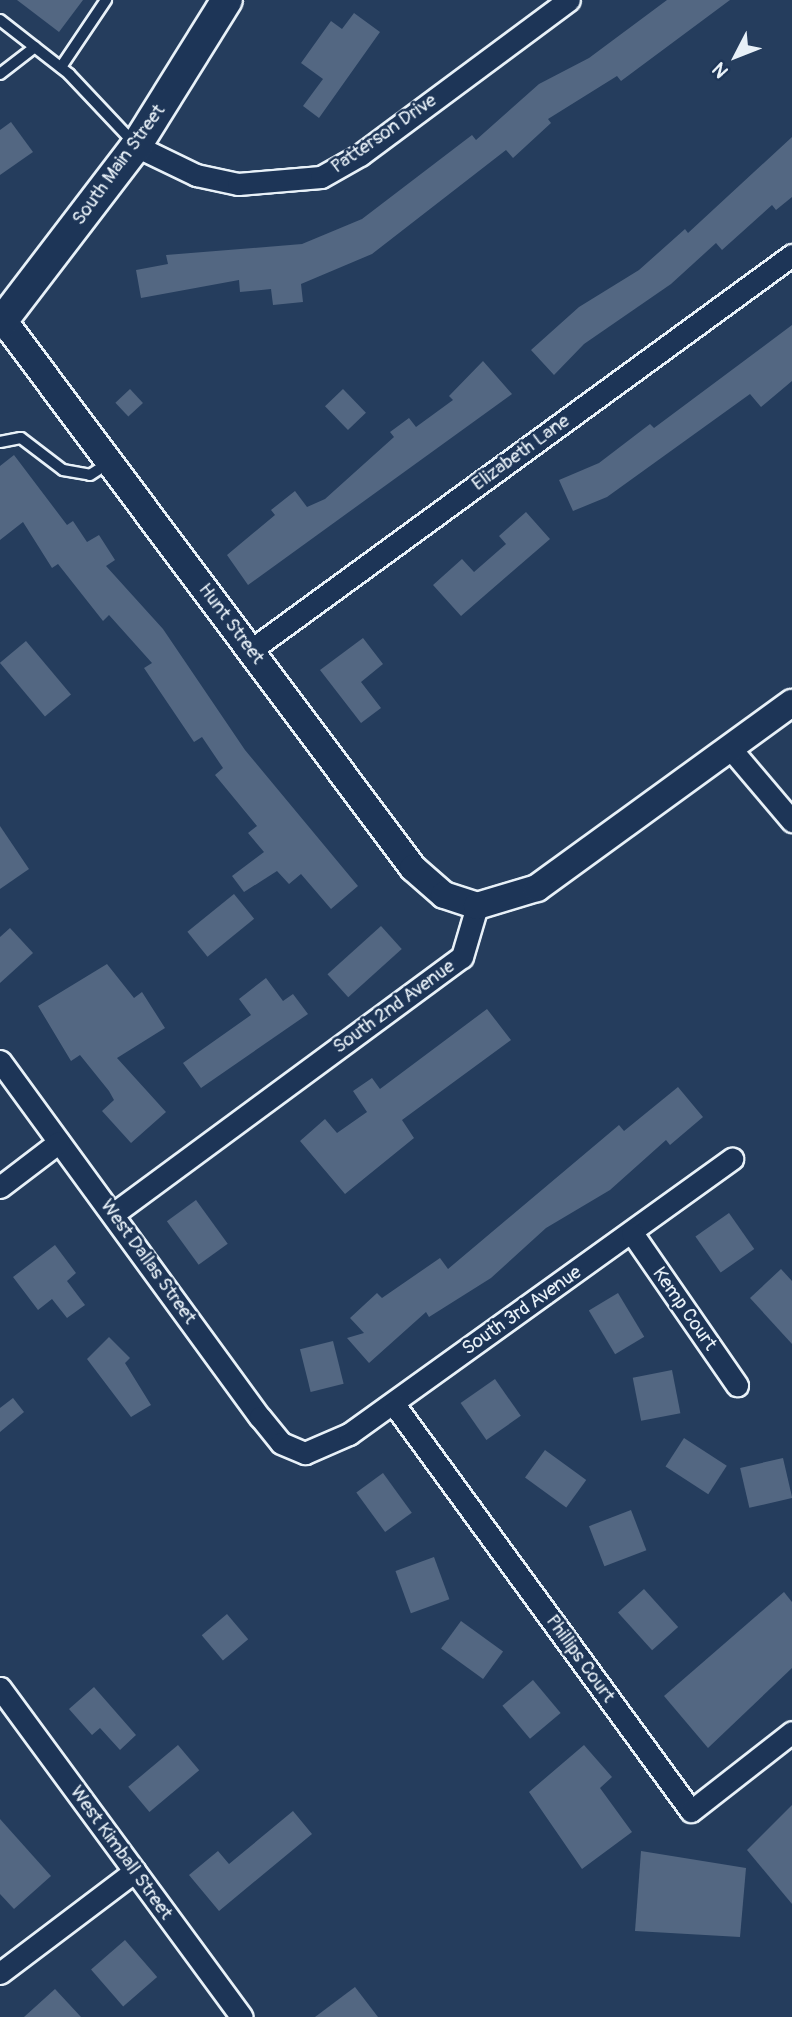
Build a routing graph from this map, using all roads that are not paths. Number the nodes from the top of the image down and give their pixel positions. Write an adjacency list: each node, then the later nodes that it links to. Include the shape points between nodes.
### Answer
1 (106, 0): 6 (lane)
2 (227, 0): 8 (main road, South Main Street)
3 (569, 0): 8 (street, Patterson Drive, via 360,156 321,177 238,184 196,175)
4 (0, 20): 5 (lane)
5 (36, 47): 6 (lane); 7 (lane)
6 (61, 67): 8 (lane)
7 (0, 74)
8 (136, 146): 10 (main road, South Main Street)
9 (792, 255): 13 (street, Elizabeth Lane)
10 (1, 318): 12 (street, Hunt Street)
11 (0, 442): 12 (lane, via 22,438 63,470 90,475)
12 (110, 462): 13 (street, Hunt Street)
13 (251, 650): 17 (street, Hunt Street, via 413,868 444,895)
14 (792, 703): 15 (street)
15 (730, 748): 16 (street); 17 (street, via 537,888)
16 (792, 821)
17 (477, 906): 22 (street, South 2nd Avenue, via 462,957)
18 (0, 1061): 19 (street, West Dallas Street)
19 (60, 1142): 21 (street); 22 (street, West Dallas Street)
20 (732, 1158): 23 (street, South 3rd Avenue)
21 (0, 1187)
22 (113, 1214): 26 (street, West Dallas Street, via 260,1417 281,1443)
23 (632, 1233): 24 (street, Kemp Court); 25 (street, South 3rd Avenue)
24 (737, 1385)
25 (393, 1403): 26 (street, South 3rd Avenue, via 329,1446); 28 (street, Phillips Court, via 691,1811)
26 (305, 1453)
27 (0, 1688): 29 (street, West Kimball Street)
28 (792, 1732)
29 (135, 1871): 30 (street); 31 (street, West Kimball Street)
30 (0, 1973)
31 (243, 2017)

